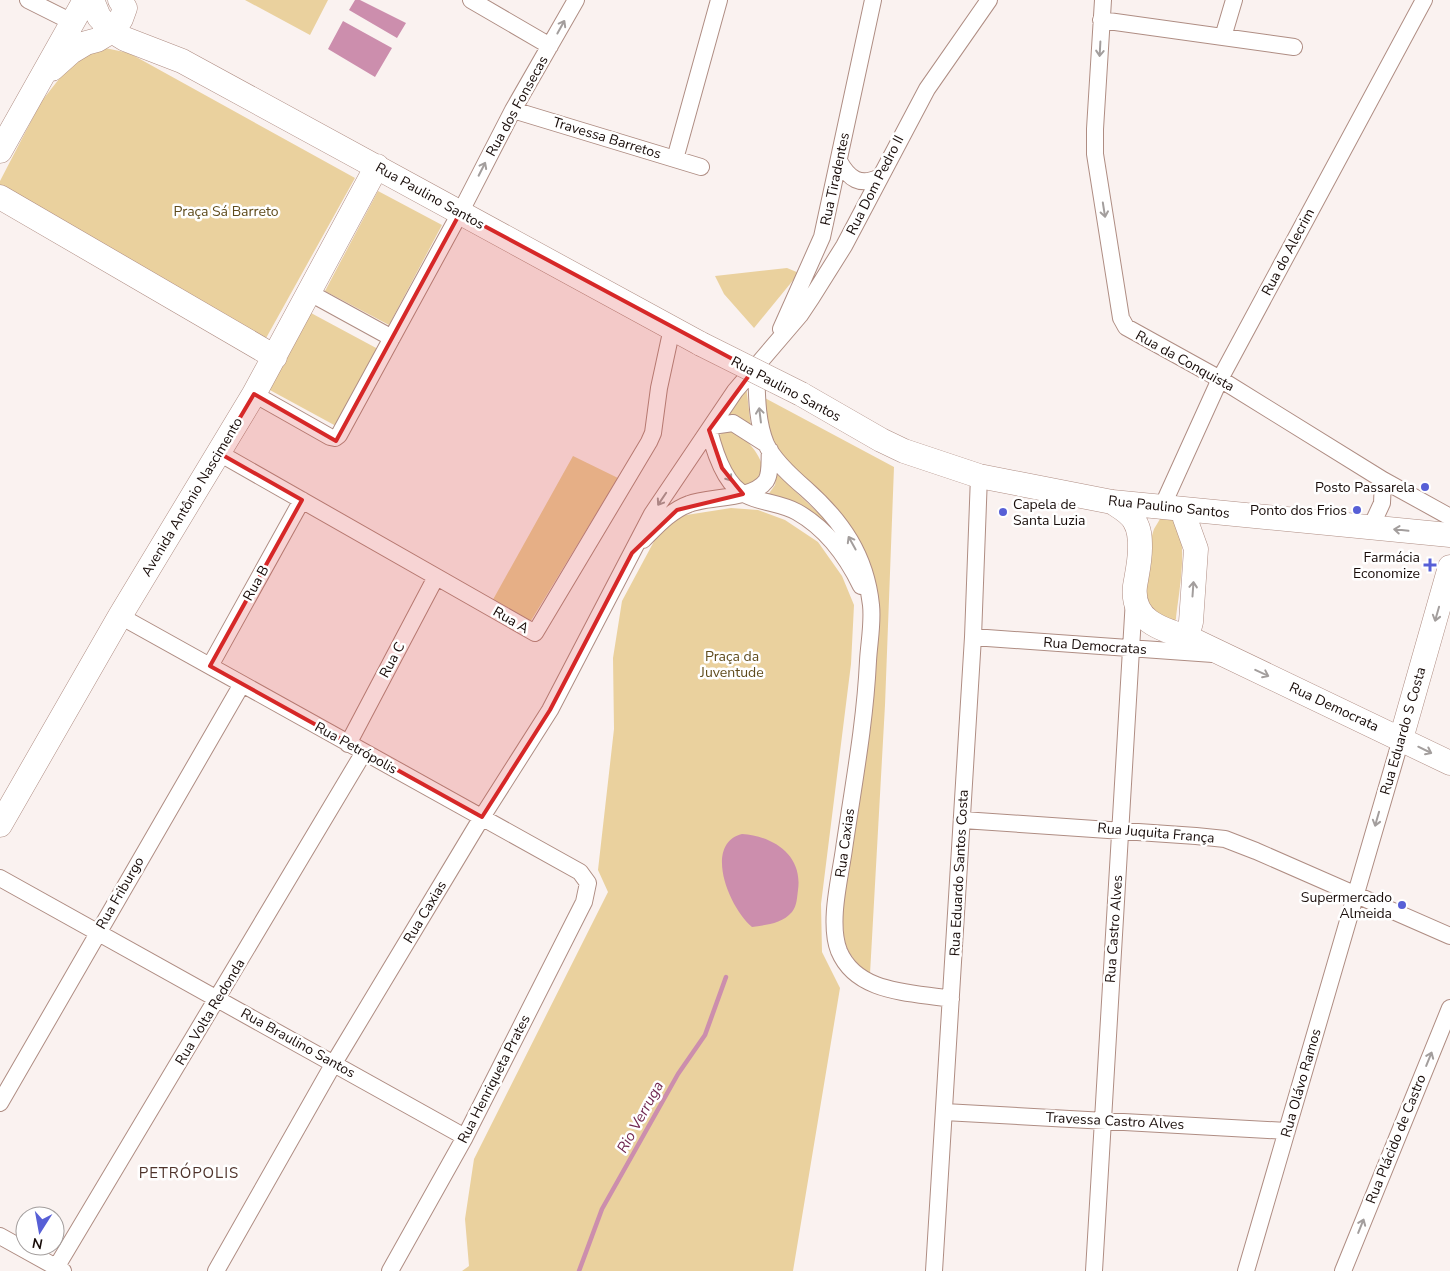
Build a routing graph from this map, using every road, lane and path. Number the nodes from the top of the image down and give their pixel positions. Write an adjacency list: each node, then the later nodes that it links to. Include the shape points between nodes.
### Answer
1 (28, 0): 14 (street)
2 (85, 0): 14 (main road)
3 (92, 0): 15 (main road, Rua Paulino Santos)
4 (471, 0): 17 (street)
5 (576, 0): 17 (street, Rua dos Fonsecas, one-way to 5)
6 (719, 0): 23 (street)
7 (873, 0): 24 (street, Rua Tiradentes)
8 (989, 0): 27 (street, Rua Dom Pedro II, via 927,89)
9 (1103, 0): 13 (street, Rua da Conquista)
10 (1234, 0): 16 (street)
11 (1424, 0): 36 (street, Rua do Alecrim)
12 (123, 2): 15 (main road, via 121,19); 19 (main road, Rua Paulino Santos, via 134,25)
13 (1101, 20): 16 (street); 36 (street, Rua da Conquista, one-way to 36, via 1095,154 1121,318 1132,332)
14 (72, 22): 20 (main road)
15 (102, 36): 19 (main road, Rua Paulino Santos, via 125,38); 20 (main road, via 70,52)
16 (1224, 37): 18 (street)
17 (550, 46): 21 (street, Rua dos Fonsecas)
18 (1294, 47)
19 (182, 61): 25 (main road, Rua Paulino Santos)
20 (36, 84): 22 (main road)
21 (513, 110): 23 (street, Travessa Barretos); 29 (street, Rua dos Fonsecas, one-way to 21)
22 (2, 144)
23 (675, 159): 26 (street, Travessa Barretos)
24 (839, 160): 27 (street, via 849,176 859,182); 33 (street, Rua Tiradentes, via 822,237)
25 (377, 166): 29 (main road, Rua Paulino Santos); 30 (main road, Avenida Antônio Nascimento)
26 (701, 167)
27 (880, 177): 33 (street, Rua Dom Pedro II, via 844,246 800,315)
28 (0, 197): 34 (main road)
29 (460, 213): 31 (main road, Rua Paulino Santos); 32 (street)
30 (310, 293): 32 (street); 34 (main road, Avenida Antônio Nascimento)
31 (672, 328): 41 (main road, Rua Paulino Santos, bridge, via 881,440); 53 (street, Rua A, via 649,442 536,633)
32 (392, 338): 37 (street, via 336,438)
33 (770, 348): 35 (street, Rua Dom Pedro II)
34 (275, 356): 37 (main road, Avenida Antônio Nascimento)
35 (756, 365): 38 (street, Rua Dom Pedro II); 39 (street, Rua Caxias, one-way to 35, via 760,420)
36 (1220, 379): 42 (street, Rua da Conquista); 46 (street, Rua do Alecrim)
37 (254, 394): 40 (main road, Avenida Antônio Nascimento)
38 (711, 428): 39 (street, via 733,423); 43 (street, one-way to 43, via 714,452 722,468); 50 (street, Rua Dom Pedro II, one-way to 50, via 652,514)
39 (768, 447): 43 (street, via 766,480); 55 (street, Rua Caxias, one-way to 39, via 866,572 850,539 835,517 791,476)
40 (219, 453): 44 (street, Rua A); 56 (main road, Avenida Antônio Nascimento)
41 (979, 476): 45 (main road, Rua Paulino Santos); 58 (street, Rua Eduardo Santos Costa)
42 (1383, 480): 47 (street, Rua da Conquista); 48 (street, via 1382,503)
43 (743, 494): 50 (street, via 690,504 677,510); 55 (street, Rua Caxias, via 780,504 819,526 851,564)
44 (302, 500): 53 (street, Rua A); 61 (street, Rua B)
45 (1112, 502): 46 (main road, Rua Paulino Santos); 51 (main road, via 1136,522 1140,534)
46 (1172, 508): 48 (main road, Rua Paulino Santos); 51 (main road); 57 (main road, one-way to 46, via 1196,548)
47 (1450, 517)
48 (1370, 527): 49 (main road, Rua Paulino Santos, one-way to 48)
49 (1450, 535)
50 (632, 553): 67 (street, Rua Caxias, via 550,710)
51 (1140, 559): 54 (main road)
52 (1450, 567): 63 (main road, Rua Eduardo S Costa, one-way to 63)
53 (436, 577): 64 (street, Rua C)
54 (1135, 588): 57 (main road, Rua Democrata, via 1138,609 1150,622 1159,629); 59 (street, Rua Castro Alves)
55 (871, 606): 77 (street, Rua Caxias, via 864,709 838,891 837,943 850,970 867,982)
56 (120, 616): 61 (street, Rua Petrópolis); 69 (main road, Avenida Antônio Nascimento)
57 (1187, 637): 60 (main road, Rua Democrata)
58 (973, 638): 59 (street, Rua Democratas); 68 (street, Rua Eduardo Santos Costa)
59 (1130, 648): 60 (street, Rua Democratas); 70 (street, Rua Castro Alves)
60 (1217, 654): 63 (main road, Rua Democrata, one-way to 63)
61 (210, 666): 62 (street, Rua Petrópolis)
62 (242, 684): 64 (street, Rua Petrópolis); 74 (street, Rua Friburgo)
63 (1401, 739): 66 (main road, Rua Democrata, one-way to 66); 73 (street, Rua Eduardo S Costa, one-way to 73)
64 (348, 744): 65 (street, Rua Petrópolis)
65 (364, 752): 67 (street, Rua Petrópolis); 76 (street, Rua Volta Redonda)
66 (1450, 763)
67 (482, 817): 72 (street, Rua Petrópolis, via 580,872); 79 (street, Rua Caxias)
68 (963, 820): 70 (street, Rua Juquita França); 77 (street, Rua Eduardo Santos Costa)
69 (0, 825)
70 (1120, 830): 73 (street, Rua Juquita França, via 1225,839); 82 (street, Rua Castro Alves)
71 (0, 878): 74 (street, Rua Braulino Santos)
72 (588, 883): 84 (street, Rua Henriqueta Prates, via 584,902)
73 (1355, 894): 75 (street, Rua Juquita França); 83 (street, Rua Olávo Ramos)
74 (98, 932): 76 (street, Rua Braulino Santos); 80 (street, Rua Friburgo)
75 (1450, 936)
76 (218, 999): 79 (street, Rua Braulino Santos); 86 (street, Rua Volta Redonda)
77 (951, 1000): 81 (street, Rua Eduardo Santos Costa)
78 (1450, 1008): 92 (street, Rua Plácido de Castro, one-way to 78)
79 (334, 1063): 84 (street, Rua Braulino Santos); 87 (street, Rua Caxias)
80 (0, 1103)
81 (944, 1112): 82 (street, Travessa Castro Alves); 89 (street, Rua Eduardo Santos Costa)
82 (1102, 1119): 83 (street, Travessa Castro Alves); 90 (street, Rua Castro Alves)
83 (1287, 1131): 91 (street, Rua Olávo Ramos)
84 (465, 1137): 88 (street, Rua Henriqueta Prates)
85 (0, 1236): 86 (street)
86 (58, 1270)
87 (216, 1271)
88 (390, 1271)
89 (934, 1271)
90 (1094, 1271)
91 (1246, 1271)
92 (1343, 1271)

